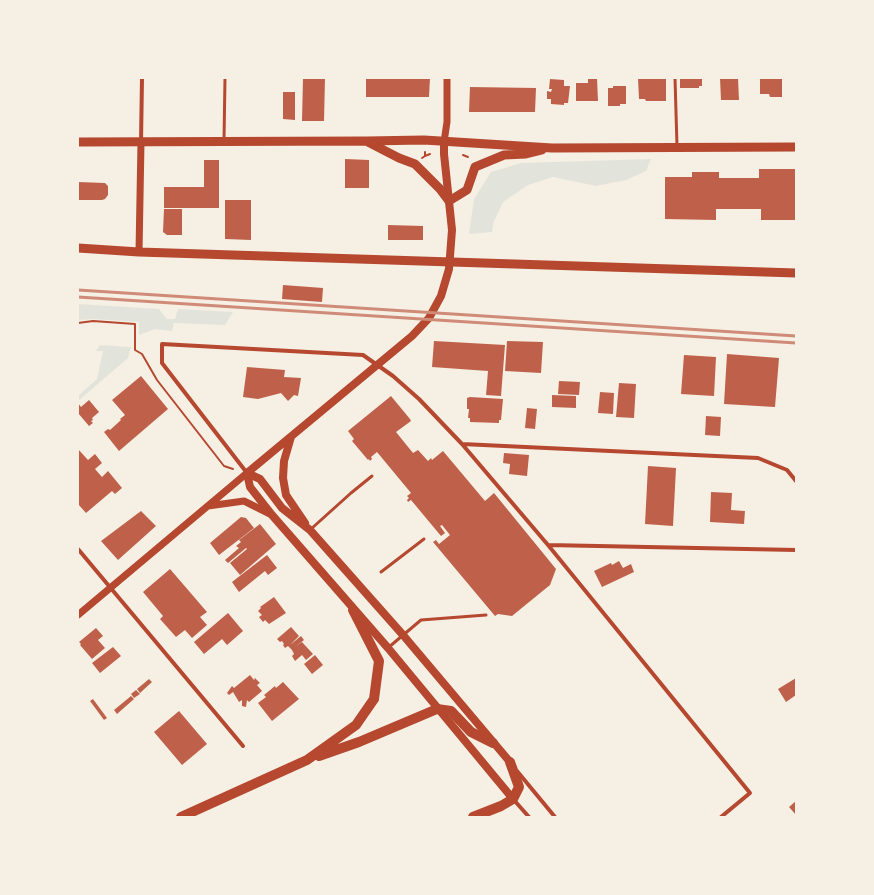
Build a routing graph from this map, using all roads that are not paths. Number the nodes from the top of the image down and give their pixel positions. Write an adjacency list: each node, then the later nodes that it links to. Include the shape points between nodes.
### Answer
1 (142, 78): 7 (street)
2 (224, 78): 8 (lane)
3 (447, 78): 9 (street, via 447,122)
4 (674, 78): 12 (lane)
5 (367, 141): 8 (main road); 9 (main road); 13 (main road, via 416,164)
6 (78, 142): 7 (main road)
7 (141, 142): 8 (main road); 15 (street)
8 (224, 142)
9 (444, 142): 11 (main road); 13 (main road)
10 (796, 147): 12 (main road)
11 (552, 148): 12 (main road); 13 (main road, via 526,154 504,155 475,167 467,190)
12 (678, 148)
13 (449, 201): 17 (main road, via 452,230 449,269 441,296 429,318 412,336)
14 (78, 248): 15 (main road)
15 (139, 252): 16 (main road)
16 (796, 272)
17 (291, 437): 19 (main road); 24 (main road, via 284,461 286,495)
18 (462, 444): 19 (street, via 419,399 363,354 162,344 162,363); 21 (street, via 758,458 787,470); 26 (street)
19 (247, 473): 22 (street); 23 (main road, via 250,487); 24 (main road, via 260,479 282,508)
20 (372, 476): 24 (lane)
21 (796, 481)
22 (208, 506): 23 (street, via 244,501); 30 (street)
23 (272, 515): 31 (main road)
24 (310, 530): 34 (main road)
25 (424, 539): 29 (lane)
26 (548, 545): 28 (street); 46 (street, via 750,793)
27 (78, 549): 30 (street)
28 (796, 550)
29 (381, 572)
30 (110, 587): 32 (street); 38 (street)
31 (353, 610): 35 (main road); 39 (highway, via 379,661 374,700 356,725)
32 (78, 615)
33 (486, 615): 34 (lane, via 421,620)
34 (403, 635): 35 (lane); 37 (main road)
35 (388, 648): 36 (main road)
36 (437, 708): 37 (highway, via 451,711 471,732); 39 (highway, via 359,742); 41 (main road)
37 (493, 743): 40 (main road)
38 (243, 746)
39 (307, 760): 42 (highway)
40 (510, 762): 41 (highway, via 519,787); 45 (street)
41 (513, 799): 43 (highway); 44 (street)
42 (182, 817)
43 (473, 817)
44 (529, 817)
45 (555, 817)
46 (721, 817)

